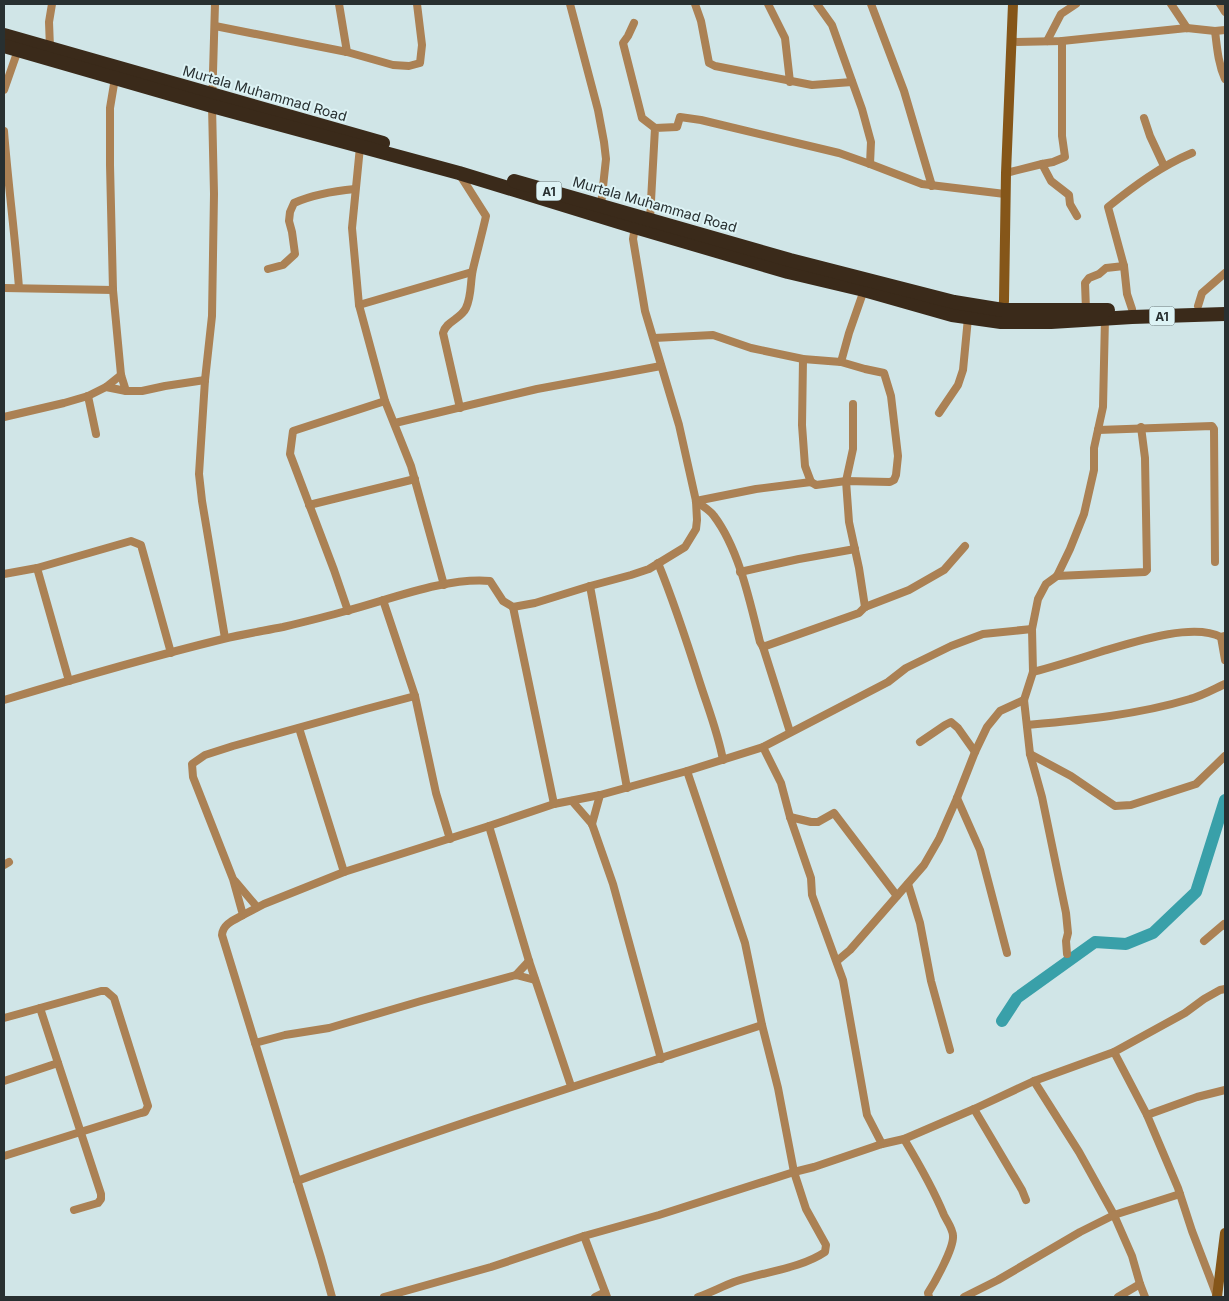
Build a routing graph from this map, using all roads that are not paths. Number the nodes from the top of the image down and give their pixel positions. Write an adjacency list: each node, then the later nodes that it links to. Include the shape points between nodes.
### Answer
1 (52, 4): 25 (street)
2 (215, 4): 16 (street)
3 (339, 4): 27 (street)
4 (417, 4): 27 (street, via 422,45 420,63 393,65)
5 (570, 4): 48 (street, via 604,142 606,159)
6 (695, 4): 30 (street, via 710,63 719,68)
7 (768, 4): 30 (street, via 785,38)
8 (818, 4): 31 (street, via 832,25)
9 (871, 4): 45 (street, via 904,91)
10 (1013, 4): 22 (street)
11 (1076, 4): 23 (street, via 1061,14)
12 (1171, 4): 17 (street)
13 (1220, 4): 14 (street)
14 (1225, 12)
15 (634, 22): 35 (street, via 623,43 642,118)
16 (214, 26): 27 (street); 33 (street)
17 (1187, 28): 19 (street); 21 (street)
18 (1225, 30): 19 (street)
19 (1214, 31): 29 (street)
20 (4, 35): 25 (highway, Murtala Muhammad Road / A1)
21 (1062, 41): 23 (street); 41 (street, via 1065,157)
22 (1011, 42): 23 (street); 44 (street)
23 (1046, 42)
24 (4, 46): 26 (highway, Murtala Muhammad Road / A1)
25 (50, 48): 33 (highway, Murtala Muhammad Road / A1)
26 (18, 50): 28 (highway, Murtala Muhammad Road / A1); 32 (street)
27 (347, 52)
28 (115, 78): 33 (highway, Murtala Muhammad Road / A1); 60 (street, via 110,108)
29 (1225, 79)
30 (790, 82): 31 (street, via 812,85)
31 (852, 82): 40 (street, via 871,142)
32 (4, 90)
33 (212, 100): 37 (highway, Murtala Muhammad Road / A1); 38 (highway, Murtala Muhammad Road / A1); 76 (street, via 212,316)
34 (1144, 118): 42 (street)
35 (655, 128): 40 (street, via 677,127 680,118 701,120); 50 (street)
36 (4, 131): 59 (street)
37 (360, 147): 38 (highway, Murtala Muhammad Road / A1); 46 (street)
38 (392, 150): 43 (highway, Murtala Muhammad Road / A1); 48 (highway, Murtala Muhammad Road / A1)
39 (1192, 153): 42 (street)
40 (870, 164): 45 (street)
41 (1042, 164): 44 (street); 49 (street, via 1051,181 1068,195)
42 (1164, 166): 54 (street, via 1108,207)
43 (459, 173): 51 (highway, Murtala Muhammad Road / A1); 56 (street, via 486,216)
44 (1006, 173): 47 (street)
45 (932, 186): 47 (street)
46 (355, 189): 55 (street, via 309,196 294,202 289,221 295,254 283,265); 63 (street, via 352,228)
47 (1005, 194): 68 (street)
48 (601, 206): 50 (highway, Murtala Muhammad Road / A1)
49 (1077, 216)
50 (650, 220): 52 (highway, Murtala Muhammad Road / A1)
51 (635, 227): 52 (highway, Murtala Muhammad Road / A1); 71 (street, via 633,239 645,311)
52 (701, 240): 53 (highway, Murtala Muhammad Road / A1)
53 (789, 266): 61 (highway, Murtala Muhammad Road / A1); 68 (highway, Murtala Muhammad Road / A1, via 954,302)
54 (1124, 266): 65 (street); 66 (street, via 1106,268 1089,278 1085,283)
55 (268, 269)
56 (472, 272): 63 (street); 82 (street, via 467,307 462,315 445,327 444,333)
57 (1225, 273): 64 (street, via 1202,293)
58 (4, 288): 59 (street)
59 (19, 288): 60 (street)
60 (113, 290): 75 (street)
61 (864, 290): 70 (highway, Murtala Muhammad Road / A1); 73 (street)
62 (1225, 304): 64 (highway, A1)
63 (359, 305): 80 (street)
64 (1198, 306): 65 (highway, A1)
65 (1132, 309): 69 (highway, A1)
66 (1086, 310): 68 (highway, Murtala Muhammad Road / A1); 69 (highway, Murtala Muhammad Road / A1)
67 (1225, 314): 69 (highway, A1)
68 (1002, 316): 69 (highway, Murtala Muhammad Road / A1, via 1051,322); 70 (highway, Murtala Muhammad Road / A1)
69 (1101, 316): 87 (street, via 1103,407)
70 (968, 318): 83 (street, via 958,385)
71 (654, 338): 72 (street, via 713,335 751,348); 74 (street)
72 (803, 359): 73 (street); 91 (street, via 802,425 805,466)
73 (842, 362): 90 (street, via 884,373 891,396 898,456 896,476 890,482)
74 (661, 366): 82 (street, via 537,389); 92 (street, via 679,425)
75 (121, 375): 77 (street); 78 (street)
76 (206, 380): 78 (street); 110 (street, via 200,474)
77 (106, 387): 78 (street); 79 (street)
78 (126, 391)
79 (88, 396): 84 (street); 88 (street)
80 (385, 401): 85 (street); 93 (street, via 293,431 290,454)
81 (853, 404): 90 (street, via 853,449)
82 (460, 408): 85 (street)
83 (939, 413)
84 (4, 417)
85 (394, 423): 89 (street)
86 (1141, 428): 87 (street); 96 (street, via 1212,426 1214,429); 101 (street, via 1145,458 1147,570)
87 (1098, 430): 101 (street, via 1094,470 1084,514)
88 (96, 434)
89 (414, 479): 93 (street); 102 (street)
90 (846, 481): 91 (street, via 816,485); 95 (street)
91 (811, 482): 92 (street)
92 (696, 501): 97 (street, via 696,529 685,547); 99 (street, via 713,514 728,539)
93 (309, 505): 107 (street)
94 (965, 546): 105 (street, via 944,570 909,590)
95 (855, 549): 99 (street); 105 (street)
96 (1216, 562)
97 (658, 563): 103 (street, via 632,575); 128 (street)
98 (37, 568): 100 (street); 112 (street, via 131,541 141,545); 115 (street)
99 (740, 572): 111 (street)
100 (4, 574)
101 (1057, 576): 108 (street, via 1046,584 1038,599)
102 (444, 585): 104 (street); 106 (street, via 490,581 503,601)
103 (590, 586): 106 (street); 130 (street)
104 (383, 600): 107 (street); 117 (street)
105 (865, 606): 111 (street, via 859,613)
106 (513, 607): 134 (street)
107 (348, 611): 110 (street)
108 (1032, 629): 114 (street); 122 (street, via 983,634 951,646)
109 (1223, 636): 113 (street); 114 (street, via 1198,632 1154,636)
110 (225, 638): 112 (street)
111 (763, 647): 122 (street)
112 (171, 653): 115 (street)
113 (1225, 660)
114 (1033, 672): 119 (street)
115 (68, 681): 118 (street)
116 (1225, 684): 120 (street, via 1191,699 1139,712)
117 (415, 696): 121 (street); 138 (street, via 436,793)
118 (4, 700)
119 (1024, 700): 120 (street); 125 (street, via 1000,711)
120 (1027, 725): 126 (street)
121 (300, 728): 139 (street); 140 (street, via 205,755 192,764 199,796)
122 (790, 732): 124 (street)
123 (920, 742): 125 (street, via 951,722)
124 (763, 747): 128 (street); 135 (street, via 781,783)
125 (975, 752): 132 (street)
126 (1030, 754): 127 (street, via 1116,806 1131,805 1196,784); 148 (street, via 1066,912)
127 (1225, 756)
128 (723, 760): 129 (street)
129 (687, 771): 130 (street); 156 (street, via 745,943)
130 (626, 788): 131 (street)
131 (600, 796): 133 (street); 136 (street)
132 (957, 798): 141 (street, via 939,839); 147 (street, via 980,850)
133 (572, 801): 134 (street); 136 (street)
134 (554, 804): 137 (street)
135 (790, 817): 142 (street, via 818,822 834,813); 150 (street, via 811,878 812,895)
136 (592, 824): 160 (street, via 614,884)
137 (489, 826): 138 (street); 149 (street)
138 (450, 839): 139 (street)
139 (344, 872): 143 (street)
140 (233, 879): 143 (street); 144 (street)
141 (908, 884): 142 (street); 158 (street)
142 (897, 896): 150 (street)
143 (256, 907): 144 (street)
144 (243, 915): 157 (street, via 226,925 222,935)
145 (1225, 924): 146 (street)
146 (1204, 941)
147 (1006, 953)
148 (1067, 954)
149 (529, 961): 151 (street); 152 (street)
150 (837, 961): 170 (street, via 867,1115)
151 (516, 975): 152 (street); 157 (street, via 329,1028)
152 (535, 980): 164 (street)
153 (1225, 989): 159 (street)
154 (40, 1008): 155 (street); 161 (street); 168 (street, via 101,991 114,998 148,1106 141,1114)
155 (4, 1018)
156 (762, 1025): 160 (street); 172 (street)
157 (255, 1043): 173 (street)
158 (950, 1050)
159 (1114, 1052): 163 (street); 167 (street)
160 (660, 1059): 164 (street)
161 (58, 1063): 162 (street); 168 (street)
162 (4, 1080)
163 (1034, 1081): 166 (street); 177 (street, via 1079,1152)
164 (571, 1086): 173 (street)
165 (1225, 1090): 167 (street)
166 (974, 1109): 169 (street); 175 (street)
167 (1147, 1115): 174 (street)
168 (81, 1132): 171 (street); 176 (street, via 101,1199 98,1203)
169 (904, 1139): 170 (street); 186 (street, via 933,1188 953,1234 953,1243 928,1293)
170 (882, 1144): 172 (street)
171 (4, 1156)
172 (794, 1172): 179 (street); 185 (street, via 806,1209 826,1245 825,1252)
173 (297, 1181): 183 (street)
174 (1180, 1194): 177 (street); 190 (street)
175 (1026, 1200)
176 (74, 1210)
177 (1114, 1216): 180 (street, via 1132,1256); 187 (street)
178 (1225, 1233): 190 (street)
179 (584, 1236): 181 (street); 182 (street)
180 (1140, 1284): 188 (street); 189 (street)
181 (606, 1294): 184 (street)
182 (390, 1296)
183 (332, 1297)
184 (595, 1297)
185 (698, 1297)
186 (929, 1297)
187 (964, 1297)
188 (1118, 1297)
189 (1146, 1297)
190 (1217, 1297)

